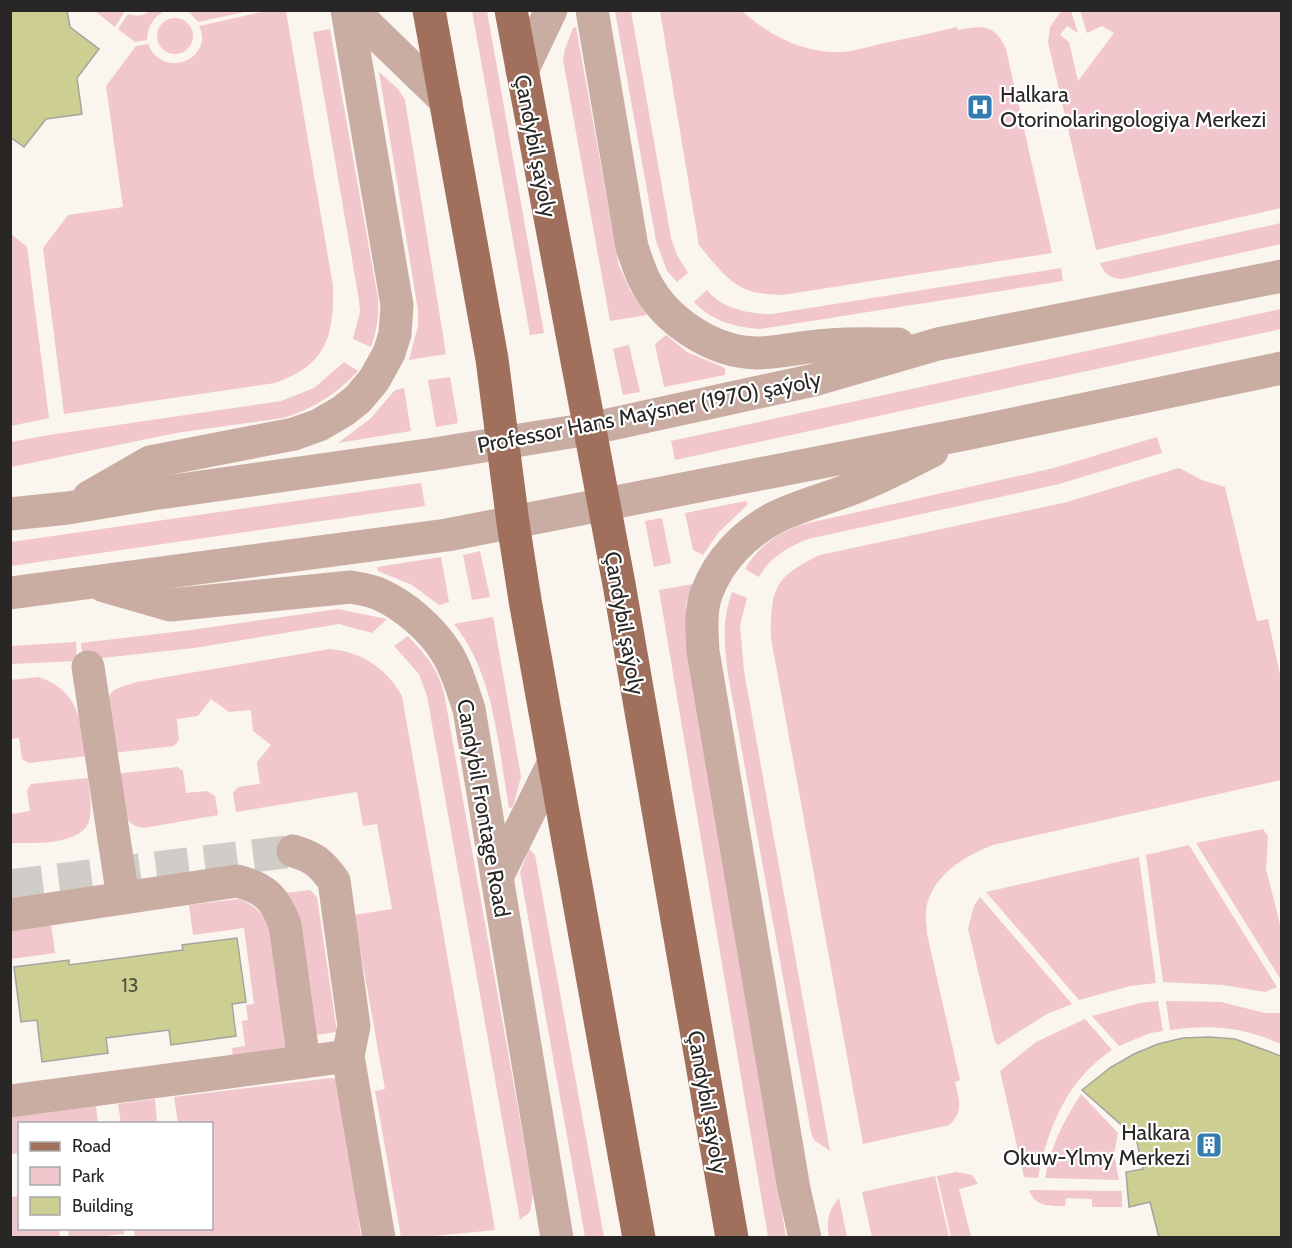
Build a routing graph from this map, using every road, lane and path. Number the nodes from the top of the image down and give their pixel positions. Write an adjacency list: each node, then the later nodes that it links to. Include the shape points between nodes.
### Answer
1 (350, 10): 7 (street); 15 (street, via 398,305 389,353 374,380 350,405 319,425 294,434 150,462)
2 (429, 10): 7 (main road)
3 (511, 10): 6 (main road, Çandybil şaýoly)
4 (551, 10): 6 (street)
5 (592, 10): 9 (street, via 632,247 645,283 680,322 725,348 755,353 829,345)
6 (522, 71): 11 (main road, Çandybil şaýoly)
7 (446, 101): 13 (main road, via 492,359)
8 (1281, 276): 9 (street, Professor Hans Maýsner (1970) şaýoly)
9 (938, 344): 11 (street, Professor Hans Maýsner (1970) şaýoly, via 814,380)
10 (1281, 368): 12 (street)
11 (589, 429): 13 (street, Professor Hans Maýsner (1970) şaýoly); 14 (main road, Çandybil şaýoly)
12 (970, 433): 14 (street); 33 (street, via 866,483 776,517 733,550 719,566 706,594 703,651)
13 (502, 443): 15 (street, Professor Hans Maýsner (1970) şaýoly); 17 (main road)
14 (603, 504): 17 (street); 32 (main road, Çandybil şaýoly)
15 (68, 508): 16 (street, Professor Hans Maýsner (1970) şaýoly)
16 (10, 514)
17 (513, 523): 18 (street); 21 (main road)
18 (91, 582): 19 (street); 23 (street, Candybil Frontage Road, via 170,605 351,586 402,607 446,651 459,677)
19 (10, 593)
20 (88, 668): 24 (street)
21 (554, 762): 23 (street); 31 (main road)
22 (293, 851): 26 (street, via 312,856 334,881 354,1026)
23 (497, 877): 29 (street, Candybil Frontage Road)
24 (123, 898): 25 (street); 27 (street, via 237,881 266,893 279,908 285,925)
25 (10, 915)
26 (348, 1056): 27 (street); 30 (street)
27 (304, 1062): 28 (street)
28 (10, 1101)
29 (554, 1237)
30 (379, 1238)
31 (639, 1238)
32 (732, 1238)
33 (805, 1238)

